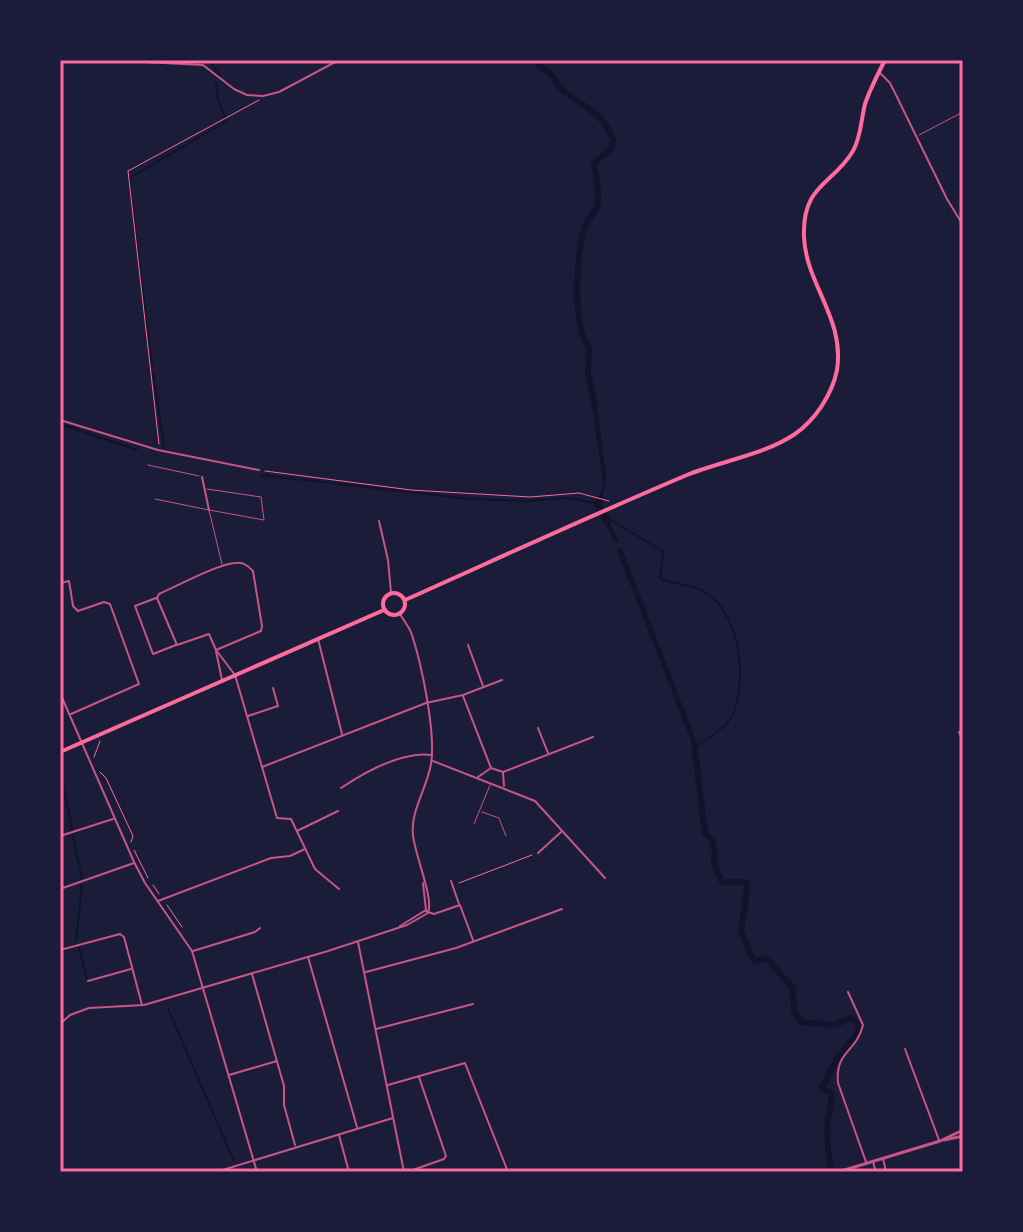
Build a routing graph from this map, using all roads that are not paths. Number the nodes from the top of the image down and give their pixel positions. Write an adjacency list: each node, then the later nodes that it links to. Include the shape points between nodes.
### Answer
1 (66, 60): 5 (street)
2 (105, 60): 3 (street, via 203,65 234,89 263,96)
3 (339, 60)
4 (885, 60): 6 (main road)
5 (60, 61)
6 (879, 73): 8 (street, via 890,83); 22 (main road, via 854,149 815,192 804,225 810,267 837,340 837,371 824,402 806,425 778,443 708,466)
7 (963, 112): 8 (lane)
8 (917, 136): 9 (street)
9 (963, 225)
10 (60, 420): 12 (street, via 158,450)
11 (148, 465): 13 (lane)
12 (259, 470)
13 (202, 477): 14 (street)
14 (204, 488): 16 (street); 16 (lane, via 261,497 264,520)
15 (155, 499): 16 (lane)
16 (209, 510): 18 (lane)
17 (379, 521): 20 (street)
18 (222, 567): 21 (street); 28 (street, via 243,563 253,571 262,626)
19 (60, 583): 37 (street, via 69,581 78,611 110,604 139,684)
20 (391, 593): 22 (main road); 23 (main road, via 383,600)
21 (157, 598): 26 (street); 26 (street, via 135,606 153,654)
22 (405, 600): 24 (main road)
23 (384, 610): 24 (main road); 25 (main road)
24 (400, 614): 36 (street, via 412,632)
25 (318, 638): 29 (main road); 41 (street)
26 (177, 645): 28 (street, via 209,634)
27 (468, 645): 33 (street)
28 (216, 650): 29 (street); 31 (street)
29 (235, 675): 31 (main road); 38 (street)
30 (502, 680): 33 (street)
31 (222, 681): 44 (main road)
32 (273, 688): 38 (street, via 278,706)
33 (484, 688): 35 (street)
34 (60, 693): 37 (street)
35 (463, 695): 36 (street); 50 (street)
36 (426, 703): 41 (street); 47 (street)
37 (70, 715): 44 (street)
38 (247, 716): 49 (street)
39 (538, 728): 46 (street)
40 (959, 732): 43 (street)
41 (342, 735): 49 (street)
42 (593, 737): 46 (street)
43 (963, 741)
44 (82, 742): 45 (main road); 58 (street)
45 (60, 752)
46 (549, 754): 51 (street)
47 (432, 755): 48 (street); 54 (street, via 401,758)
48 (431, 761): 52 (street); 74 (street, via 413,821)
49 (261, 767): 60 (street, via 277,818 291,819)
50 (491, 768): 51 (street); 52 (street)
51 (503, 772): 55 (street)
52 (478, 777): 53 (street)
53 (491, 783): 55 (street); 57 (lane)
54 (341, 788)
55 (504, 788): 61 (street, via 535,801)
56 (338, 811): 60 (street)
57 (480, 811): 59 (lane); 63 (lane, via 499,818)
58 (114, 818): 62 (street); 66 (street)
59 (474, 824)
60 (296, 831): 64 (street)
61 (561, 831): 65 (street); 67 (street)
62 (60, 836)
63 (506, 836)
64 (305, 849): 70 (street, via 315,869); 71 (street)
65 (538, 853)
66 (134, 862): 69 (street); 71 (street)
67 (605, 878)
68 (452, 883): 72 (street)
69 (60, 889)
70 (339, 889)
71 (157, 902): 79 (street)
72 (460, 905): 74 (street); 77 (street)
73 (562, 909): 77 (street)
74 (427, 912): 76 (street)
75 (260, 928): 79 (street)
76 (358, 942): 80 (street); 83 (street)
77 (474, 942): 83 (street)
78 (60, 950): 81 (street, via 120,934)
79 (192, 951): 85 (street)
80 (308, 957): 82 (street); 97 (street)
81 (132, 968): 84 (street); 88 (street)
82 (252, 973): 85 (street); 92 (street)
83 (364, 973): 90 (street)
84 (88, 981)
85 (203, 988): 88 (street); 93 (street)
86 (848, 992): 106 (street, via 863,1025 858,1042 840,1062 838,1083)
87 (473, 1004): 90 (street)
88 (142, 1006): 89 (street, via 94,1007)
89 (60, 1024)
90 (375, 1029): 95 (street)
91 (905, 1049): 101 (street)
92 (277, 1061): 93 (street); 102 (street)
93 (228, 1075): 104 (street)
94 (419, 1076): 95 (street); 112 (street, via 446,1156); 113 (street, via 465,1063)
95 (386, 1085): 96 (street)
96 (393, 1118): 97 (street); 112 (street)
97 (357, 1128): 99 (street)
98 (963, 1130): 101 (street)
99 (338, 1134): 102 (street); 111 (street)
100 (963, 1136): 101 (street)
101 (940, 1141): 103 (street)
102 (295, 1147): 104 (street)
103 (883, 1158): 105 (street); 116 (street)
104 (253, 1160): 109 (street); 110 (street)
105 (873, 1161): 106 (street); 115 (street)
106 (866, 1163): 114 (street)
107 (150, 1172): 108 (street)
108 (169, 1172)
109 (216, 1172)
110 (257, 1172)
111 (349, 1172)
112 (405, 1172)
113 (508, 1172)
114 (838, 1172)
115 (876, 1172)
116 (886, 1172)

